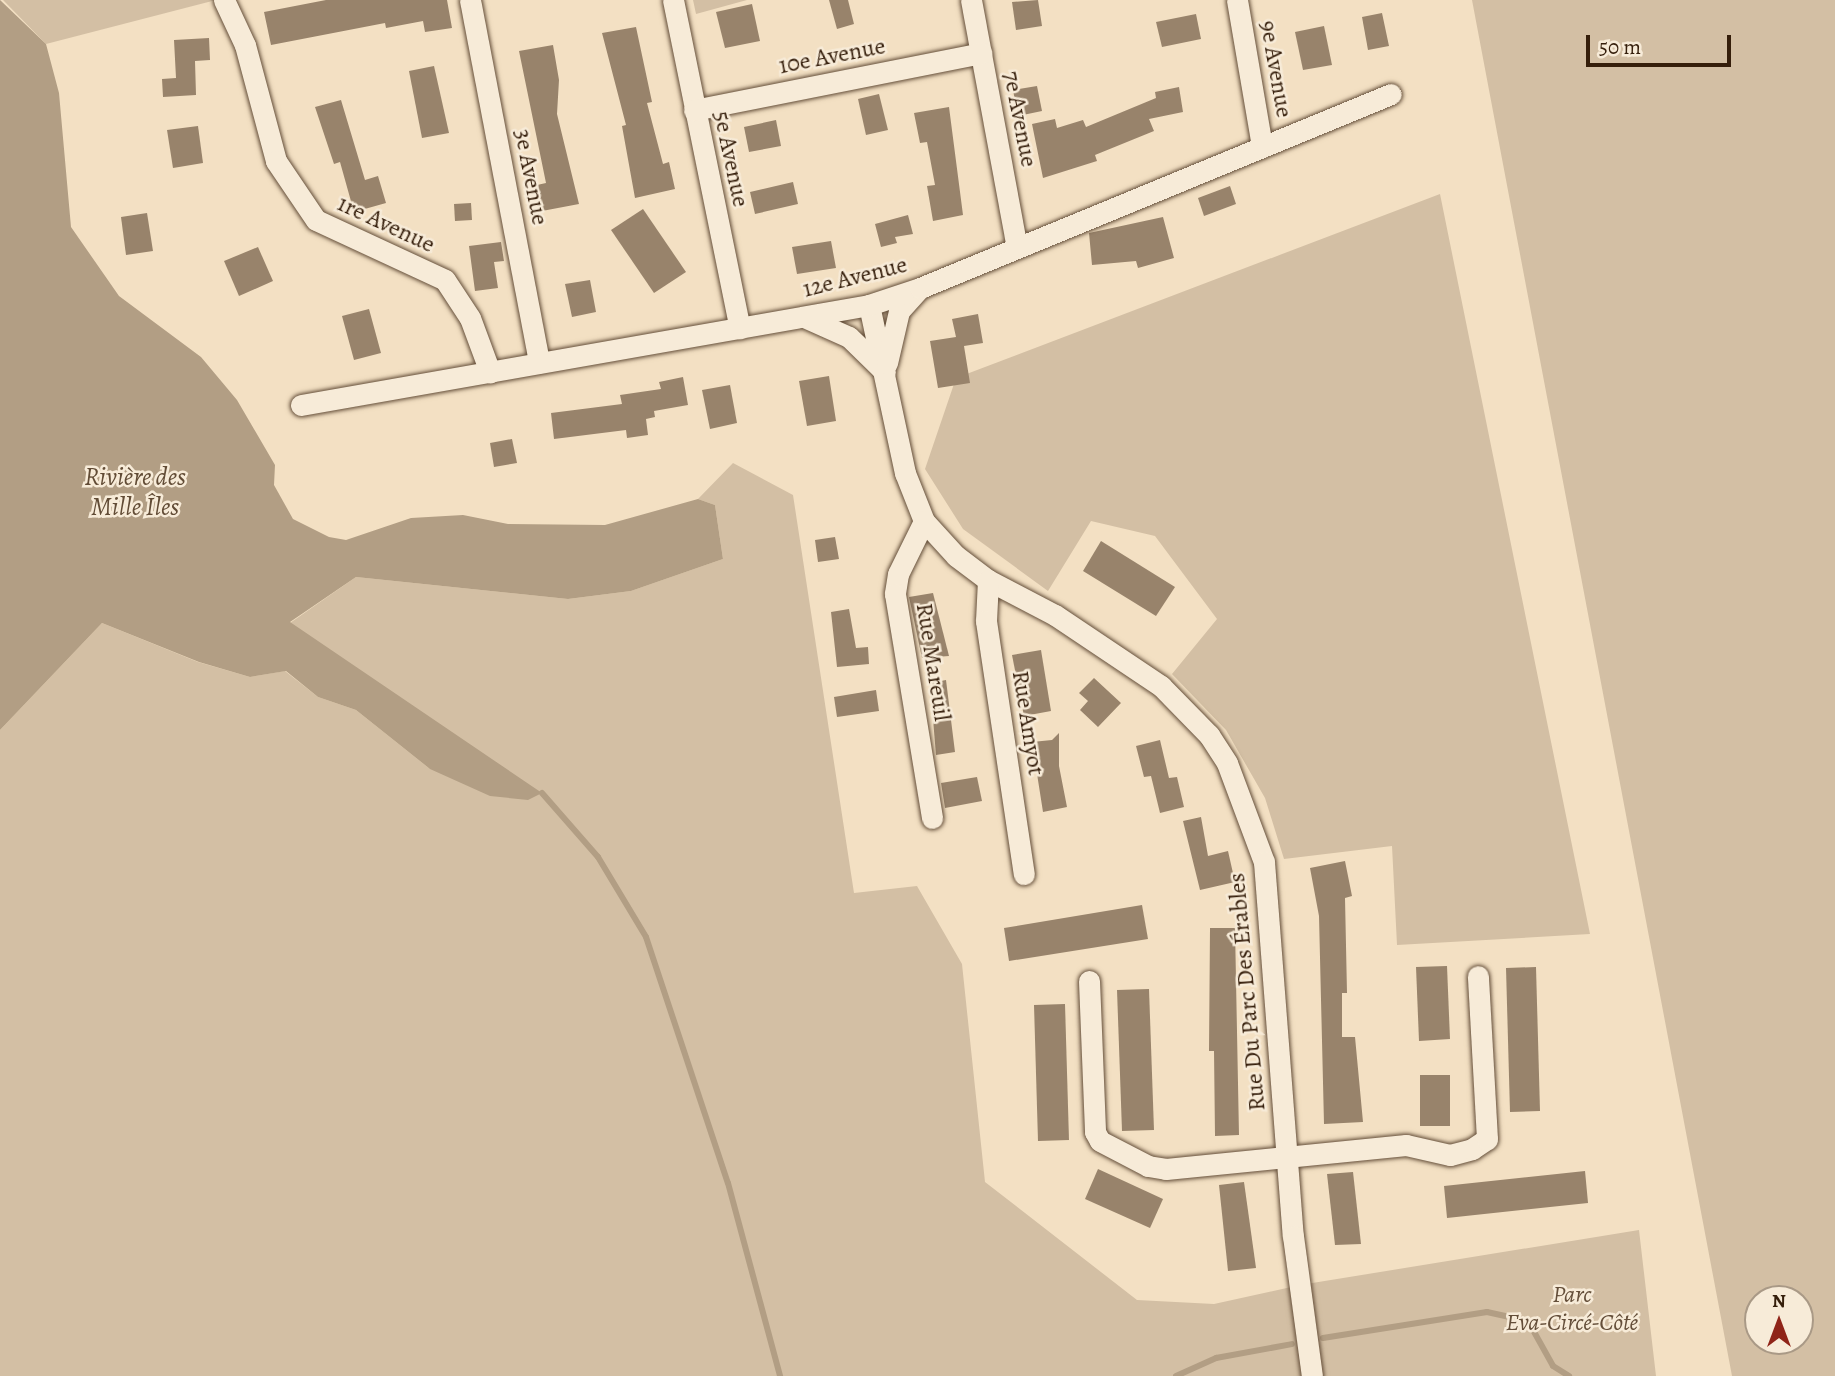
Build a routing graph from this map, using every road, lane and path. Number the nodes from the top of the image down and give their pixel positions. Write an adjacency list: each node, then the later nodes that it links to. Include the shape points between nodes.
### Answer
1 (224, 0): 16 (street, 1re Avenue, via 246,45 276,161 316,220 445,280 470,318)
2 (470, 0): 15 (street, 3e Avenue)
3 (673, 0): 8 (street, 5e Avenue)
4 (971, 0): 6 (street, 7e Avenue)
5 (1237, 0): 9 (street, 9e Avenue)
6 (981, 53): 8 (street, 10e Avenue); 10 (street, 7e Avenue)
7 (1391, 94): 9 (street, 12e Avenue)
8 (694, 110): 14 (street, 5e Avenue)
9 (1262, 147): 10 (street, 12e Avenue)
10 (1017, 247): 11 (street, 12e Avenue)
11 (920, 288): 12 (street, 12e Avenue); 17 (street, via 899,312)
12 (869, 305): 13 (street, 12e Avenue); 17 (street, Rue Du Parc Des Érables)
13 (804, 317): 14 (street, 12e Avenue); 17 (street, via 849,337)
14 (740, 328): 15 (street, 12e Avenue)
15 (539, 363): 16 (street, 12e Avenue)
16 (490, 372): 18 (street, 12e Avenue)
17 (885, 372): 19 (street, Rue Du Parc Des Érables, via 905,473)
18 (301, 405)
19 (924, 521): 20 (street, Rue Du Parc Des Érables, via 956,556); 21 (street, Rue Mareuil, via 898,574 895,594)
20 (988, 580): 22 (street, Rue Amyot, via 986,621); 25 (street, Rue Du Parc Des Érables, via 1055,615 1161,686 1209,735 1227,763 1264,862)
21 (932, 818)
22 (1024, 874)
23 (1478, 976): 25 (street, via 1487,1139 1463,1155 1406,1145)
24 (1089, 981): 25 (street, via 1095,1132 1100,1141 1148,1166 1166,1169)
25 (1287, 1159): 26 (street, Rue Du Parc Des Érables)
26 (1312, 1376)

